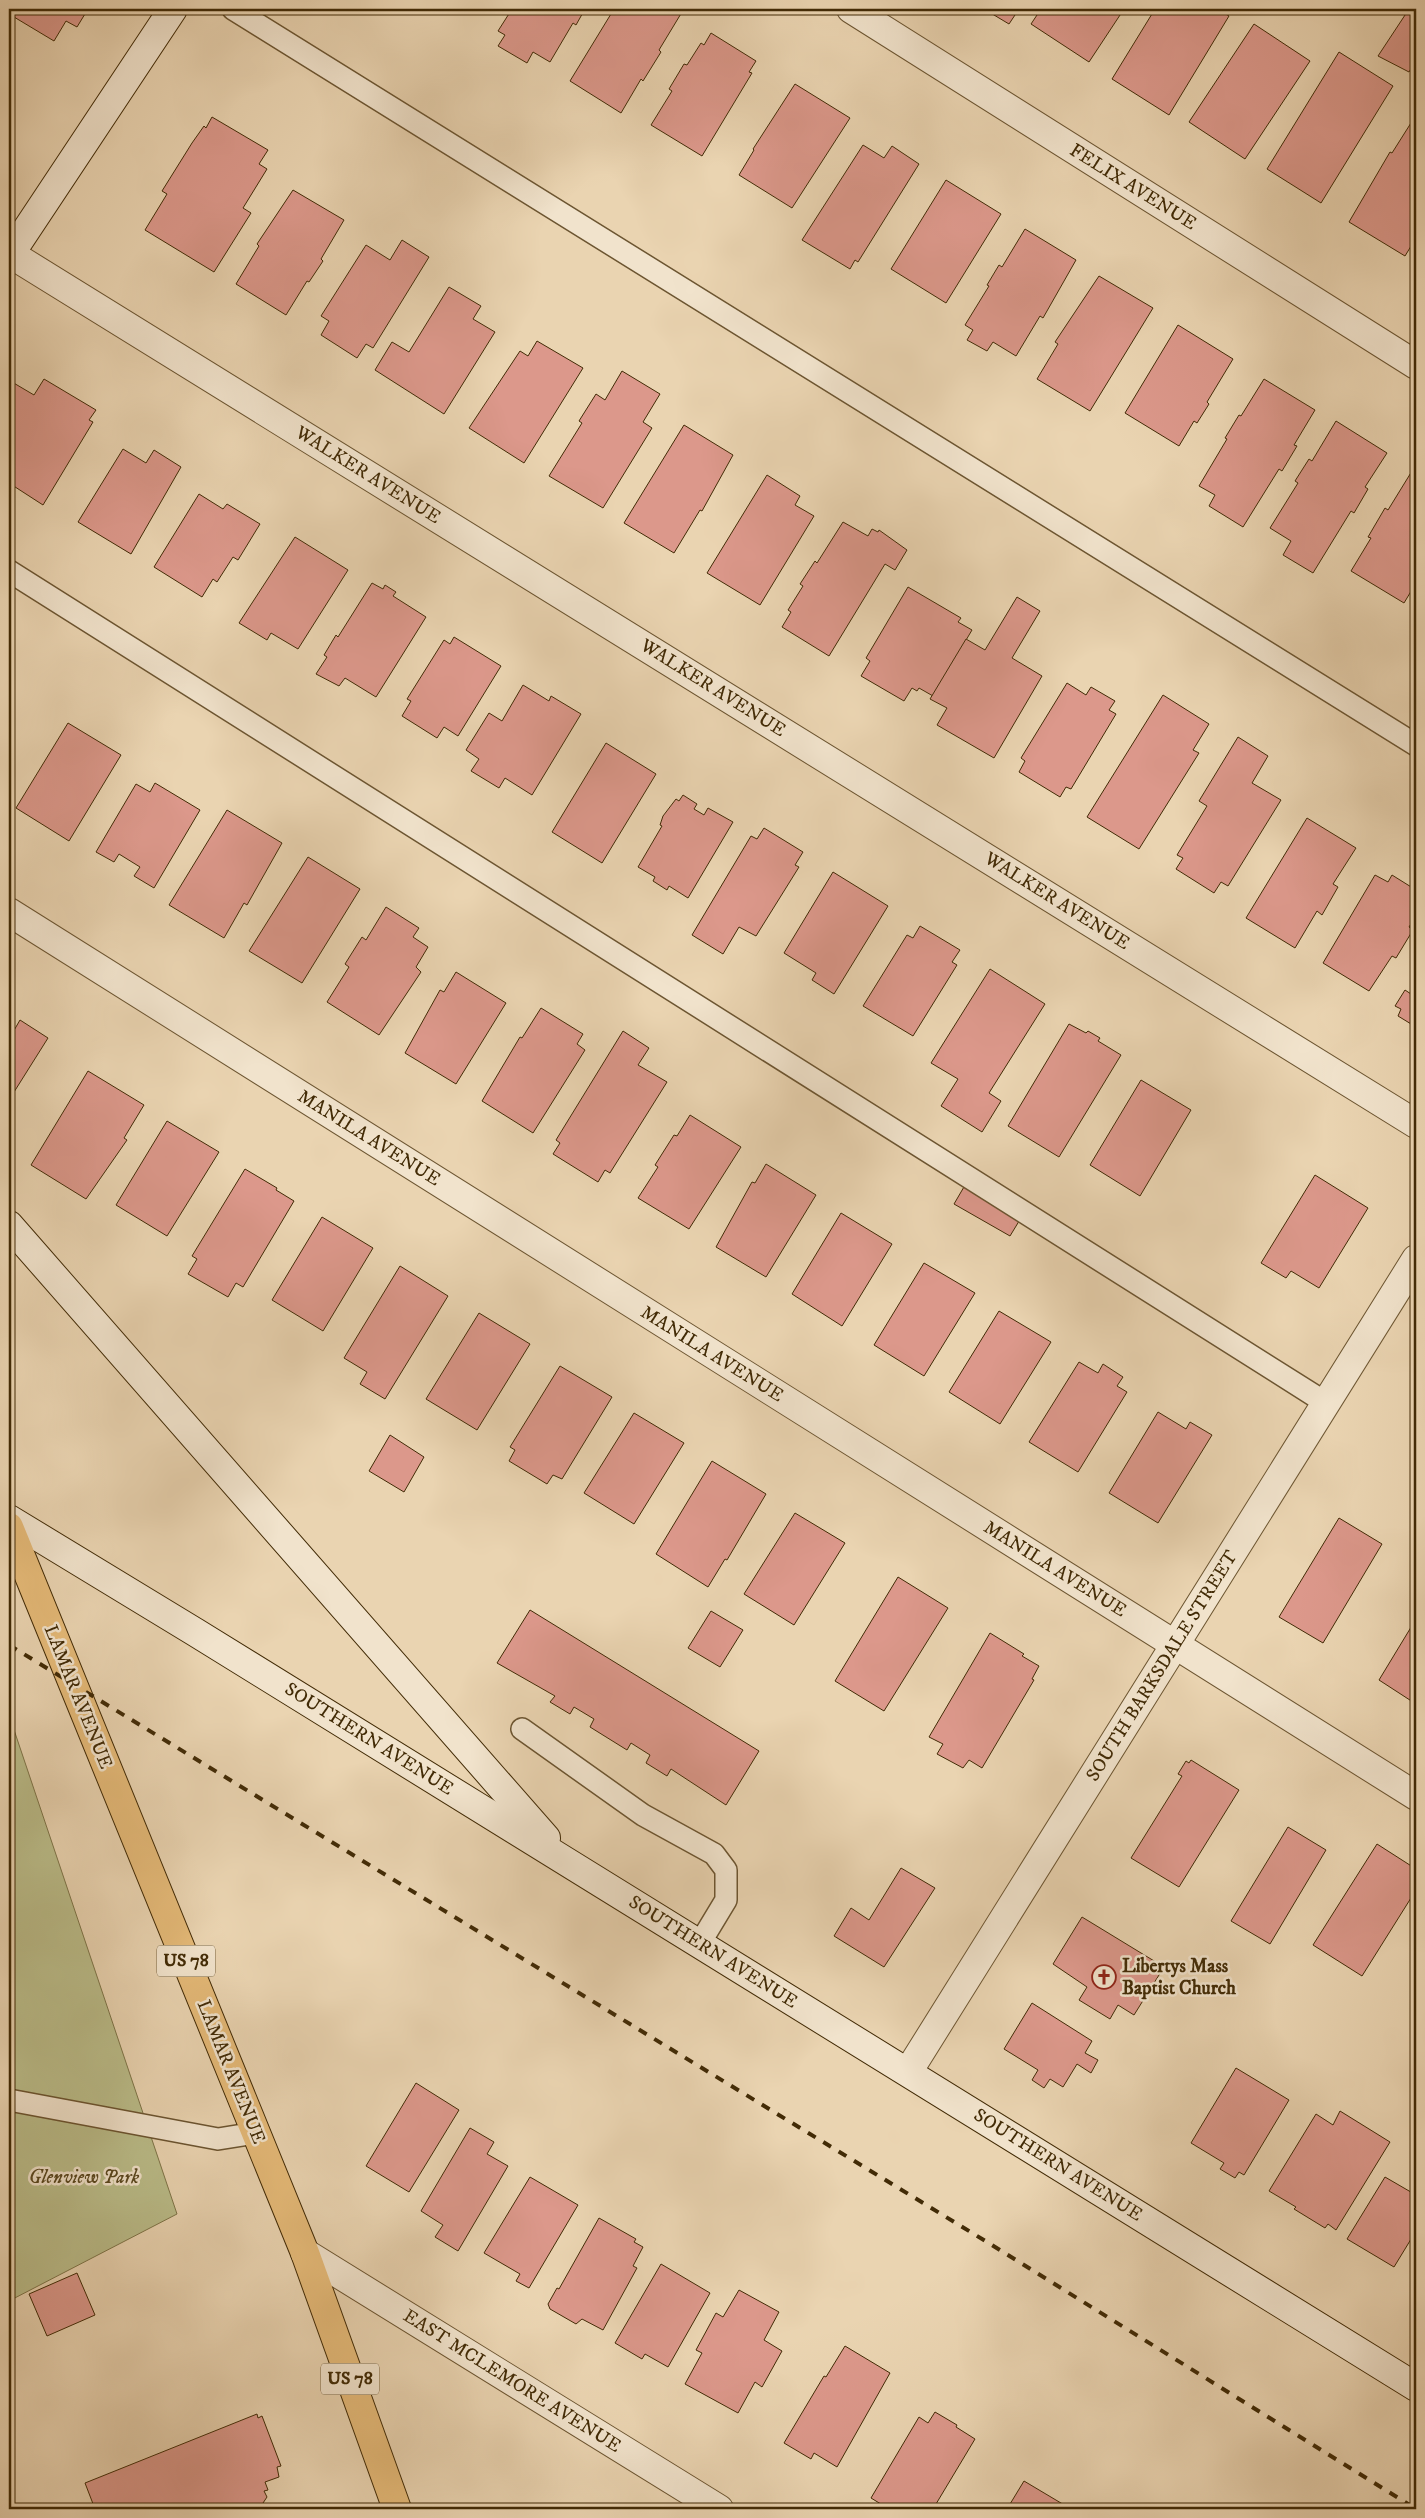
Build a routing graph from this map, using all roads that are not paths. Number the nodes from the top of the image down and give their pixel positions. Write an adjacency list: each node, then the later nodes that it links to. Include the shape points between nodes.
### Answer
1 (173, 9): 4 (street)
2 (233, 9): 7 (lane)
3 (851, 9): 5 (street, FELIX AVENUE)
4 (9, 254): 9 (street, WALKER AVENUE)
5 (1416, 365)
6 (9, 571): 12 (lane)
7 (1416, 744)
8 (9, 912): 15 (street, MANILA AVENUE)
9 (1416, 1124)
10 (9, 1225): 18 (street)
11 (1416, 1259): 12 (street, SOUTH BARKSDALE STREET)
12 (1326, 1403): 15 (street, SOUTH BARKSDALE STREET)
13 (9, 1519): 18 (street, SOUTHERN AVENUE)
14 (9, 1527): 22 (main road, LAMAR AVENUE / US 78)
15 (1175, 1645): 17 (street, MANILA AVENUE); 20 (street, SOUTH BARKSDALE STREET)
16 (522, 1729): 19 (lane, via 644,1815 714,1854 726,1870 726,1900)
17 (1416, 1796)
18 (565, 1860): 19 (street, SOUTHERN AVENUE)
19 (700, 1943): 20 (street, SOUTHERN AVENUE)
20 (908, 2072): 24 (street, SOUTHERN AVENUE)
21 (9, 2100): 22 (lane, via 218,2139)
22 (256, 2133): 23 (main road, LAMAR AVENUE / US 78)
23 (305, 2253): 25 (main road, LAMAR AVENUE / US 78); 26 (street, EAST MCLEMORE AVENUE)
24 (1416, 2387)
25 (396, 2508)
26 (719, 2509)

